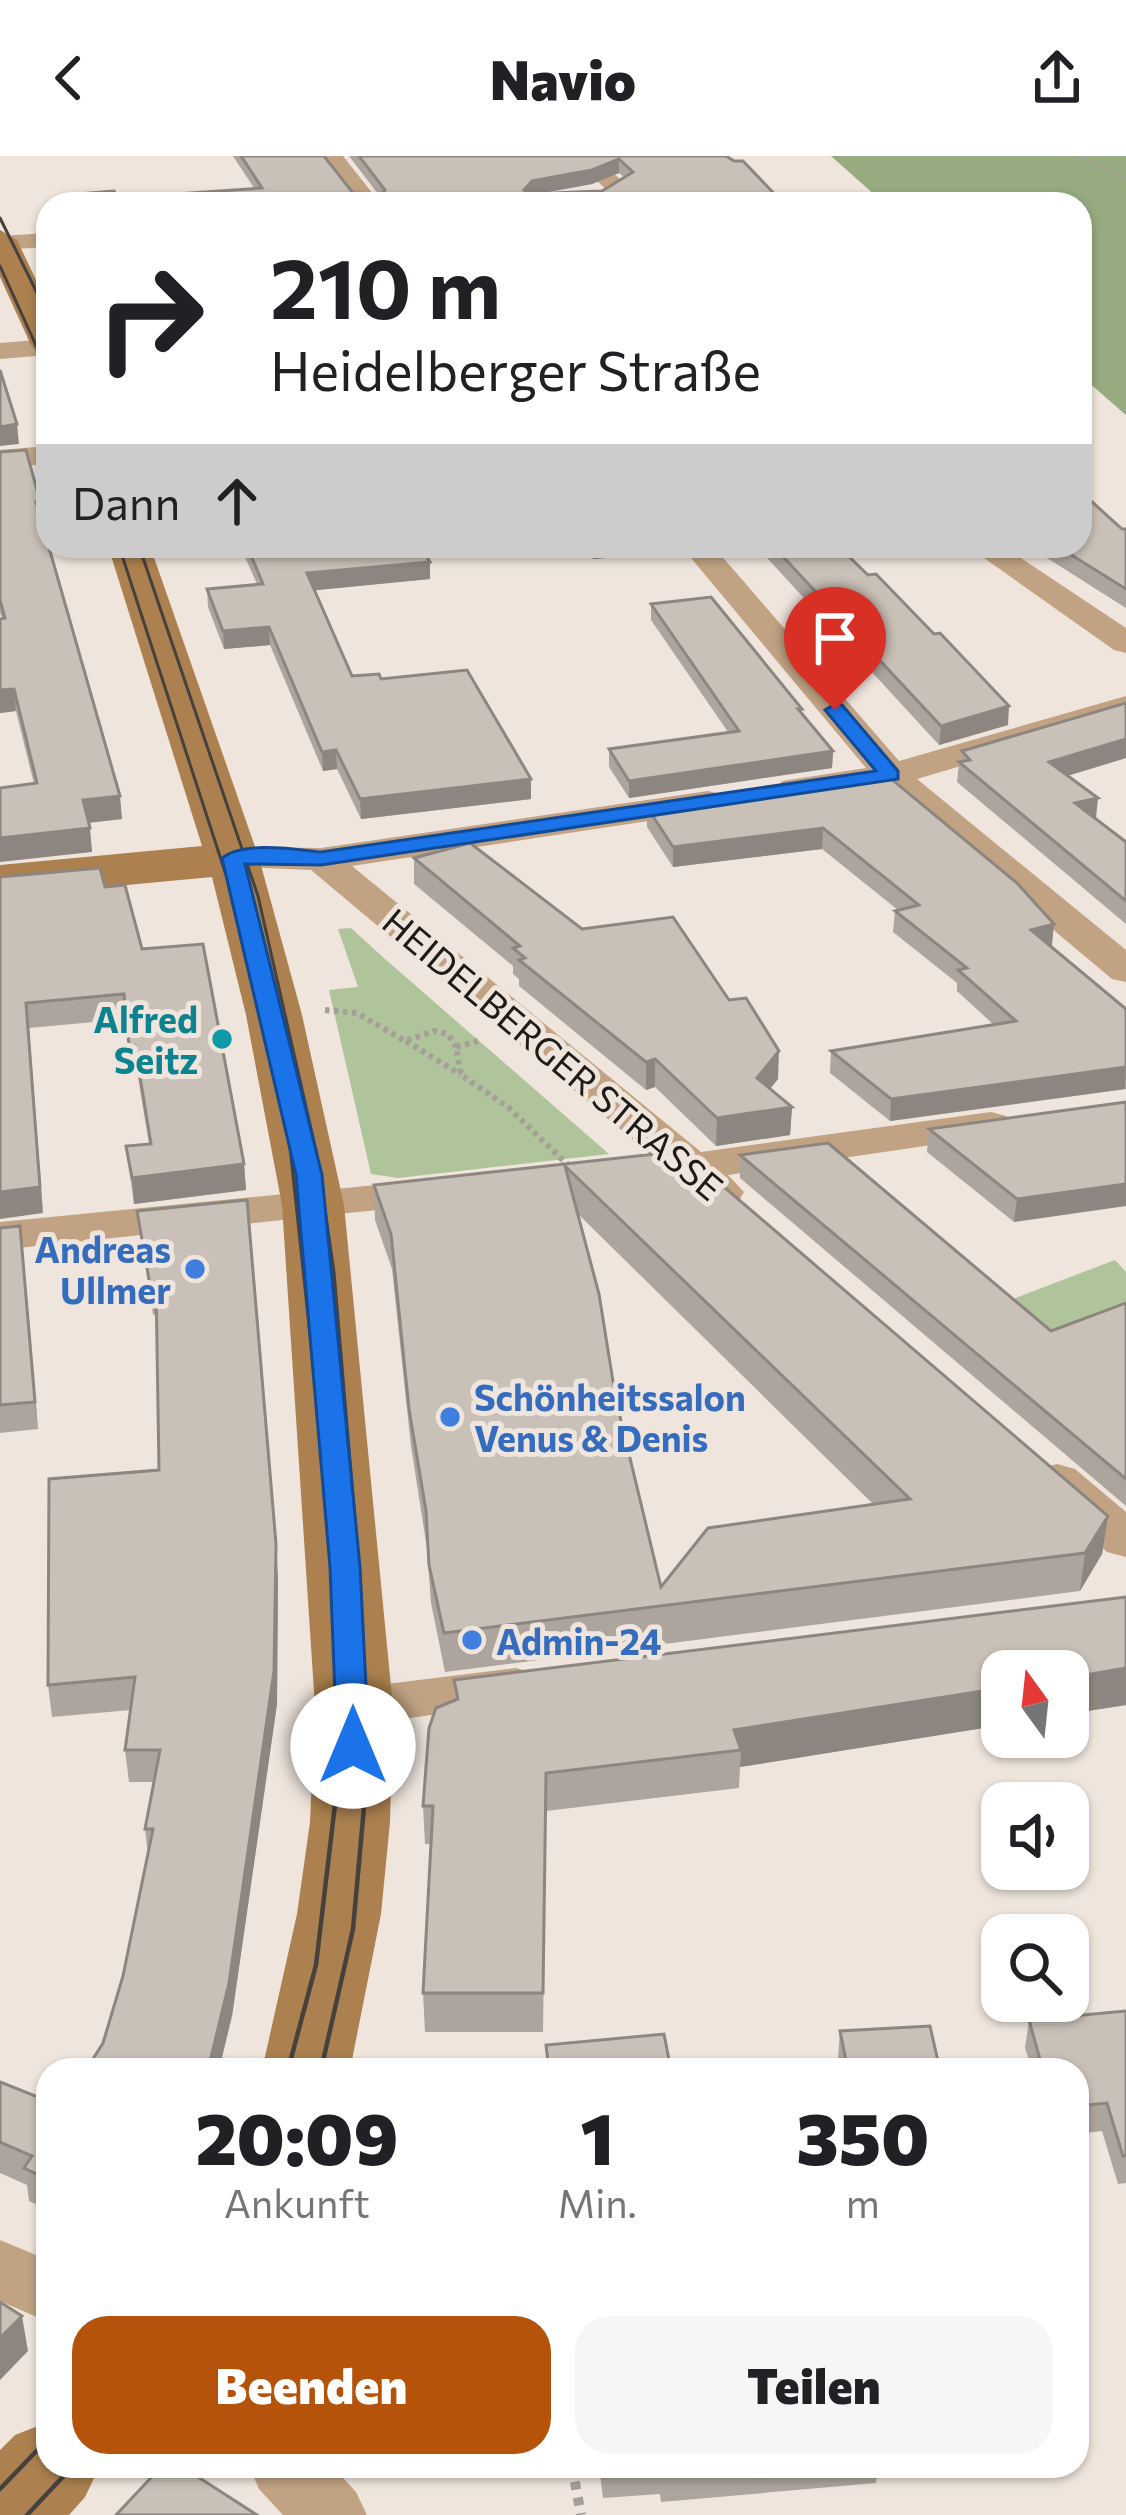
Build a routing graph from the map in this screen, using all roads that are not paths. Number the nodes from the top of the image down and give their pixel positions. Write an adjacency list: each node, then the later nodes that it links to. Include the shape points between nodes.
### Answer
1 (331, 156): 4 (street)
2 (580, 156): 3 (street)
3 (616, 184): 5 (street); 6 (street)
4 (360, 192)
5 (598, 192)
6 (624, 192)
7 (36, 240): 8 (street)
8 (0, 242): 9 (main road)
9 (36, 319)
10 (36, 346): 11 (street)
11 (0, 351)
12 (36, 456): 13 (street)
13 (0, 459)
14 (133, 558): 20 (main road)
15 (706, 558): 19 (street)
16 (1000, 558): 17 (street)
17 (1126, 643)
18 (1126, 706): 19 (street)
19 (891, 775): 21 (street); 23 (street)
20 (233, 858): 21 (street); 22 (main road); 28 (main road)
21 (321, 859): 25 (street, HEIDELBERGER STRASSE)
22 (0, 881)
23 (1126, 970)
24 (1035, 1119): 25 (street)
25 (693, 1167): 26 (street); 29 (street, HEIDELBERGER STRASSE)
26 (581, 1178)
27 (488, 1187): 28 (street)
28 (313, 1205): 30 (street); 34 (main road)
29 (747, 1214)
30 (0, 1236)
31 (1018, 1447): 32 (street)
32 (1126, 1540)
33 (557, 1682): 34 (street)
34 (354, 1707): 35 (main road, via 339,1914)
35 (310, 2058)
36 (0, 2269): 37 (street)
37 (36, 2287)
38 (39, 2478): 40 (main road)
39 (296, 2478): 41 (street)
40 (4, 2515)
41 (330, 2515)

